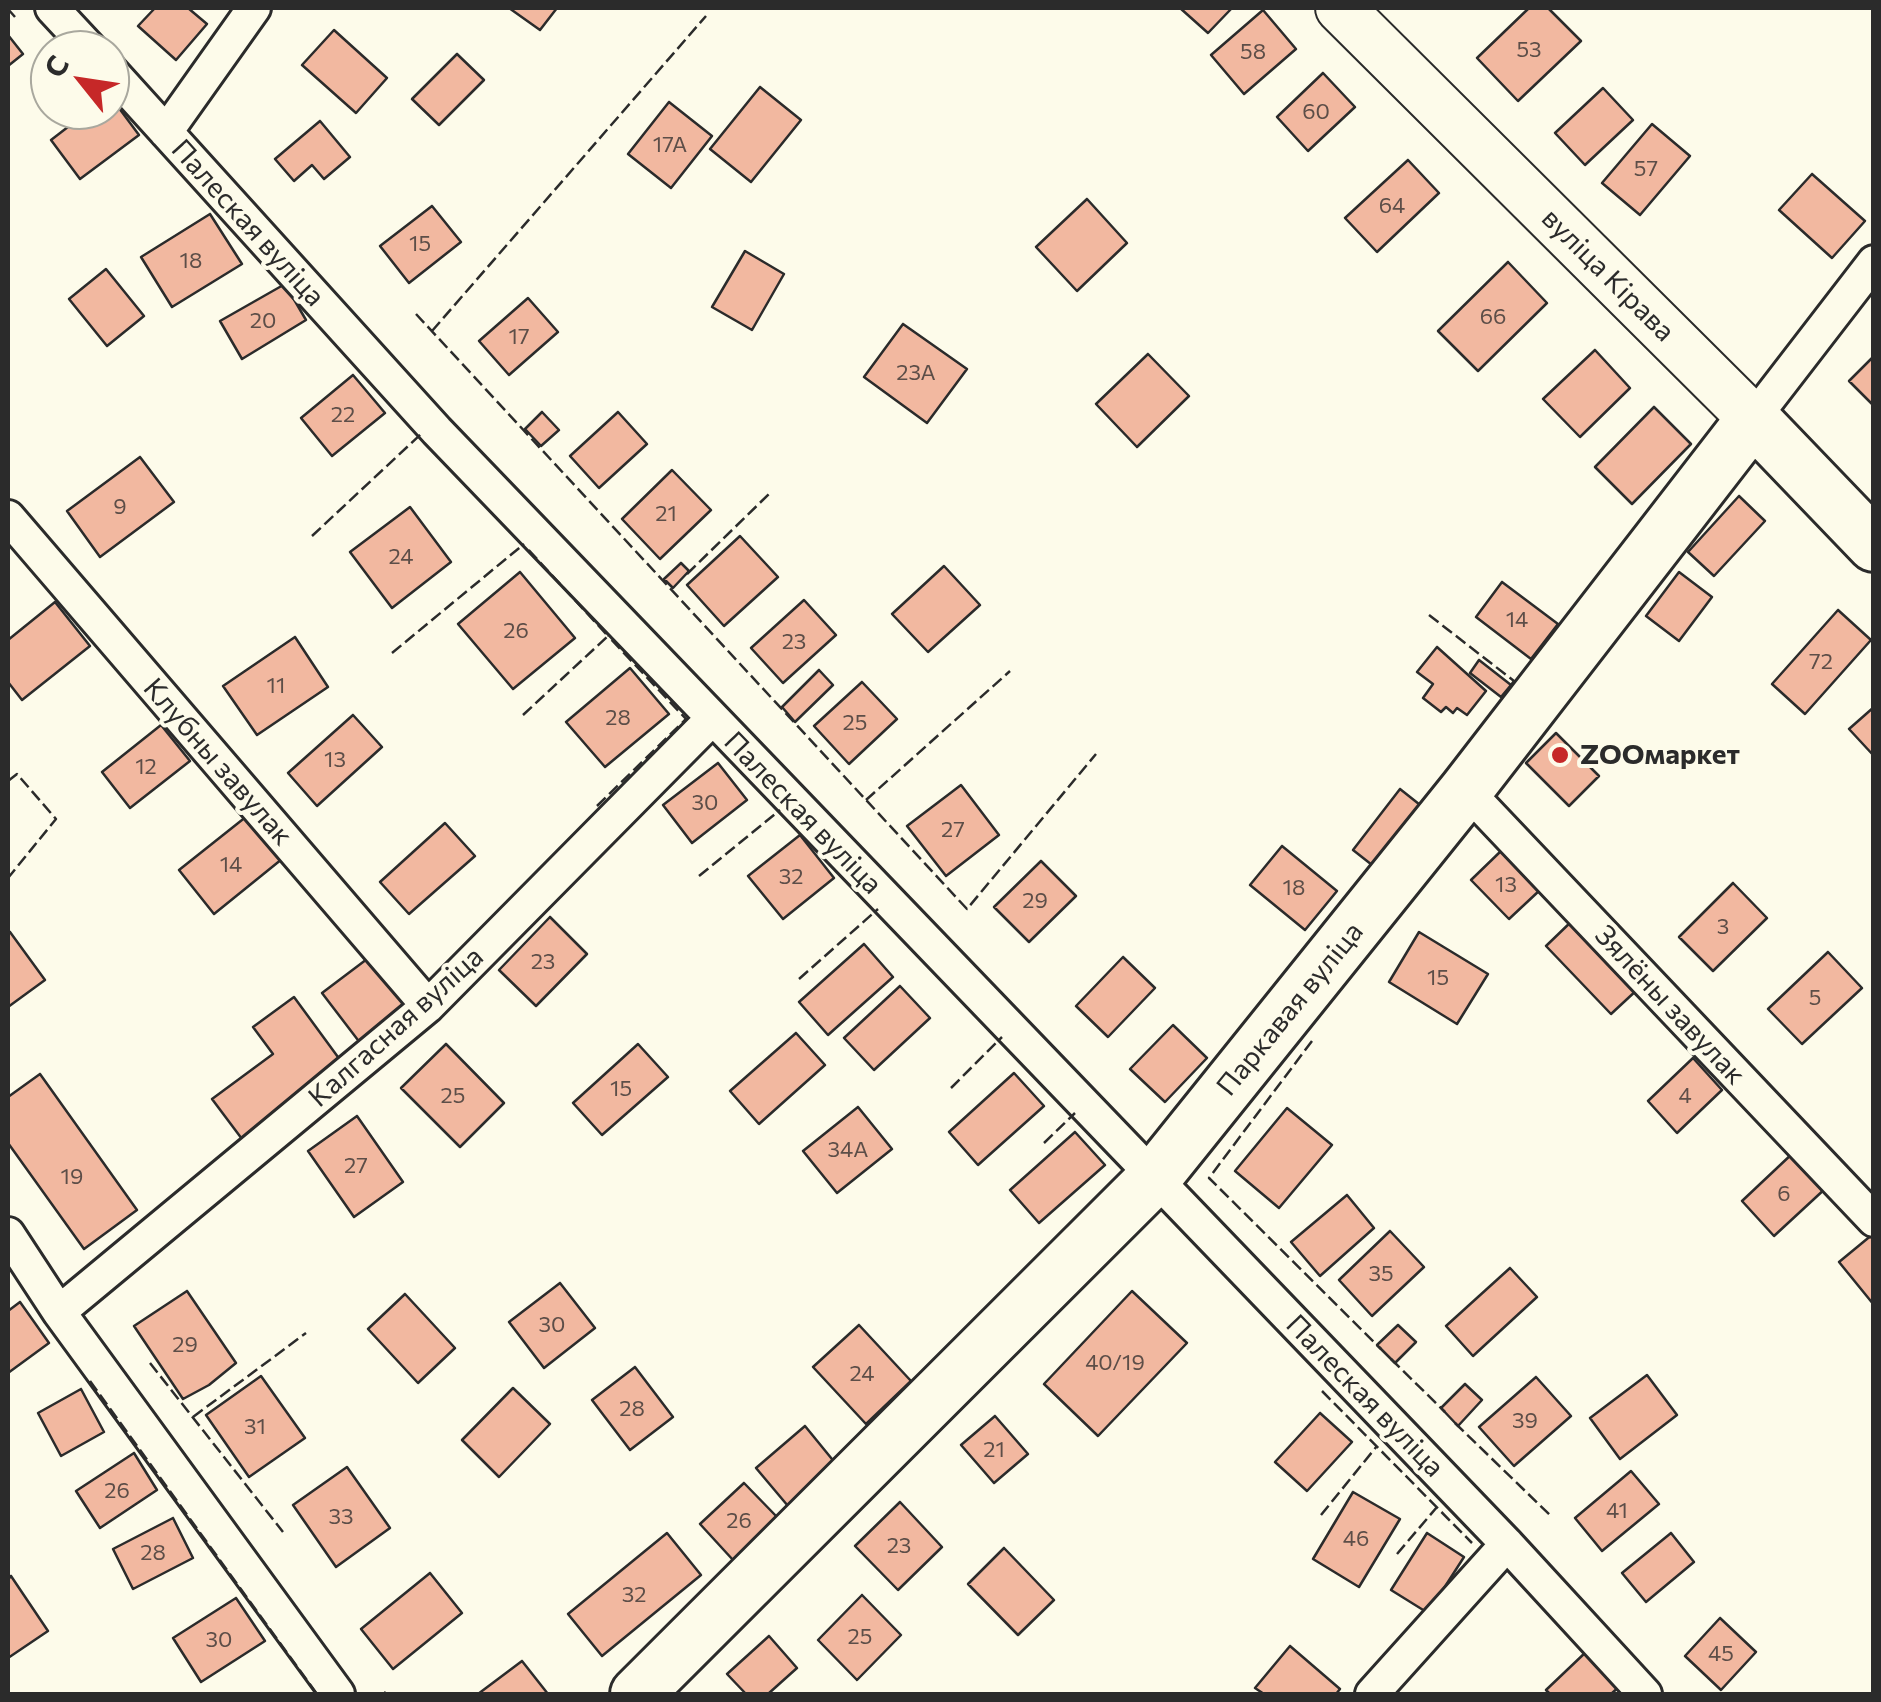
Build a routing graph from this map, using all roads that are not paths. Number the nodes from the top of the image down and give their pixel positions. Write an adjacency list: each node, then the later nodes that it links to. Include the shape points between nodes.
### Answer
1 (52, 8): 4 (street)
2 (254, 8): 6 (street)
3 (1340, 8): 8 (main road, вуліца Кірава)
4 (72, 30)
5 (130, 92): 6 (street, Палеская вуліца)
6 (166, 132): 11 (street, Палеская вуліца)
7 (1874, 262): 8 (street, Паркавая вуліца)
8 (1752, 419): 10 (main road, вуліца Кірава); 12 (main road, Паркавая вуліца)
9 (8, 517): 13 (street, Клубны завулак)
10 (1874, 545)
11 (712, 720): 13 (street, Калгасная вуліца); 14 (street, Палеская вуліца)
12 (1466, 790): 14 (main road, Паркавая вуліца); 15 (street, Зялёны завулак)
13 (428, 1006): 17 (street, Калгасная вуліца)
14 (1155, 1177): 18 (street, Палеская вуліца); 20 (main road, Паркавая вуліца)
15 (1874, 1220)
16 (8, 1234): 17 (street)
17 (60, 1312): 19 (street)
18 (1507, 1544): 21 (street); 22 (street, Палеская вуліца)
19 (338, 1694)
20 (638, 1694)
21 (1372, 1694)
22 (1645, 1694)

